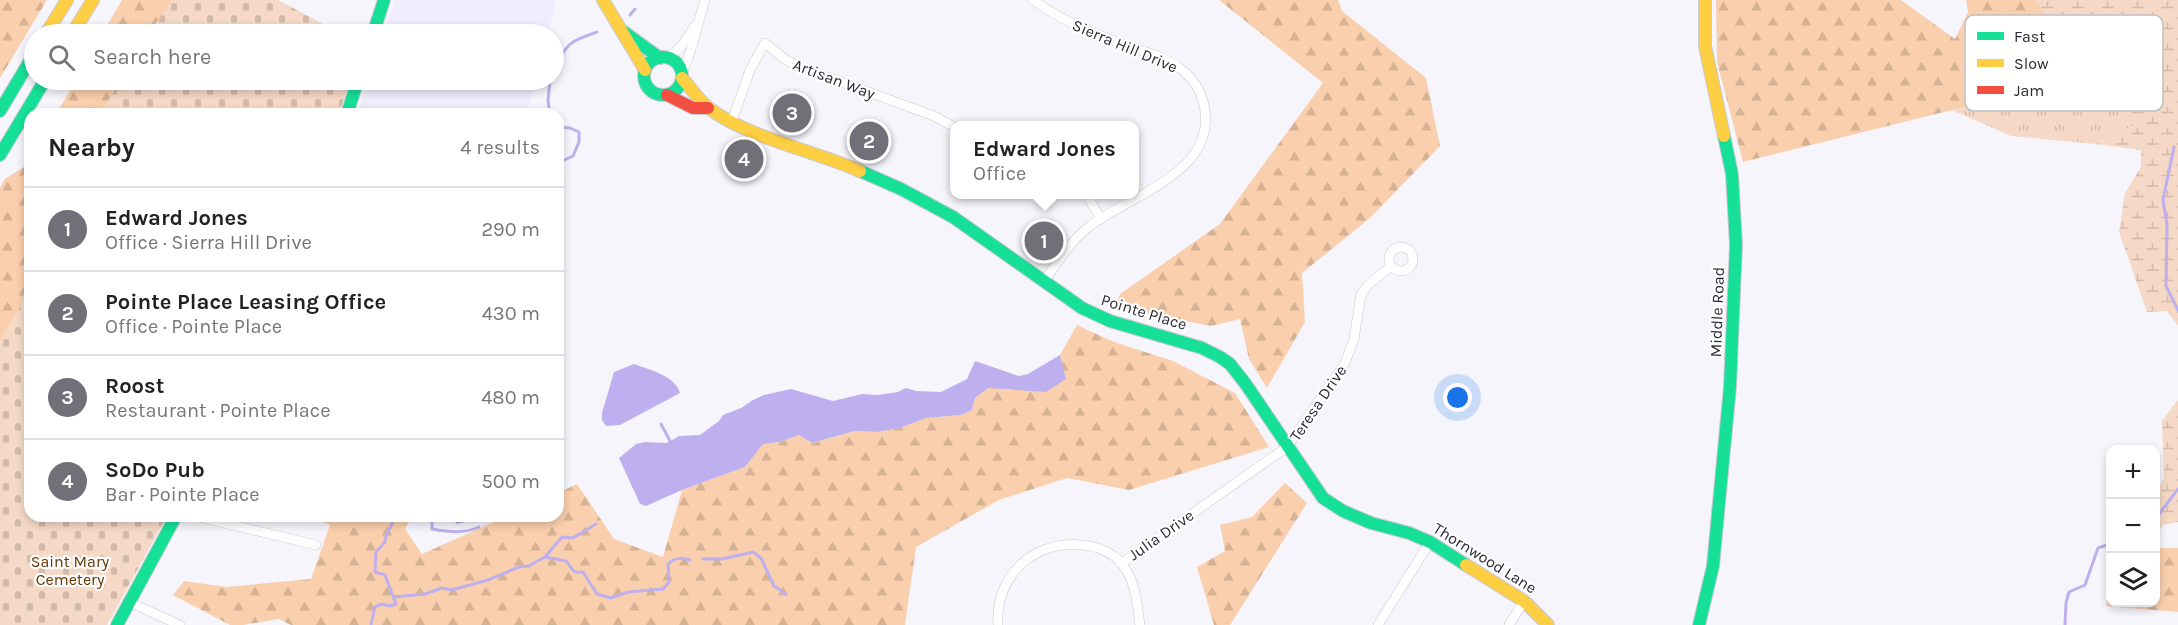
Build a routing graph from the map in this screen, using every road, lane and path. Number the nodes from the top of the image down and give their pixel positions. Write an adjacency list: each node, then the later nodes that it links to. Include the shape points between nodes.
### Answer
1 (67, 0): 9 (main road)
2 (93, 0): 10 (main road)
3 (384, 0): 11 (main road)
4 (603, 0): 12 (main road)
5 (705, 0): 8 (street)
6 (1033, 0): 28 (street, Sierra Hill Drive, via 1083,29 1172,63 1188,75 1203,100 1205,129 1199,148 1188,164)
7 (1705, 0): 49 (main road, Middle Road, via 1705,46 1732,174 1736,245 1730,387 1717,529)
8 (698, 21): 13 (street, via 681,47); 16 (street)
9 (52, 24)
10 (78, 24)
11 (376, 24)
12 (623, 32): 13 (main road); 14 (main road)
13 (664, 58): 14 (main road, via 651,62); 16 (main road, via 677,63)
14 (645, 70): 19 (main road, via 648,88)
15 (24, 71): 23 (main road)
16 (682, 75): 19 (main road, via 679,87); 22 (main road, Pointe Place)
17 (39, 90): 20 (main road)
18 (355, 90): 21 (main road)
19 (667, 95): 22 (main road, Pointe Place, via 693,108)
20 (28, 108)
21 (349, 108)
22 (708, 108): 25 (main road, Pointe Place)
23 (0, 111)
24 (24, 115): 27 (main road)
25 (732, 121): 26 (street, Artisan Way, via 750,70 765,42 800,67); 33 (main road, Pointe Place, via 910,193 973,230)
26 (950, 125)
27 (0, 155)
28 (1139, 196)
29 (1088, 199): 31 (street)
30 (1134, 199): 31 (street, Sierra Hill Drive)
31 (1101, 219): 33 (street, Sierra Hill Drive, via 1074,242)
32 (1391, 266): 34 (street, Teresa Drive, via 1361,294 1349,355)
33 (1044, 281): 34 (main road, Pointe Place, via 1095,315 1220,357 1245,382)
34 (1287, 447): 37 (main road, Thornwood Lane, via 1315,489 1332,505 1371,523); 39 (street, Julia Drive)
35 (173, 522): 41 (main road)
36 (220, 522): 38 (street)
37 (1430, 542): 40 (main road, Thornwood Lane); 46 (street)
38 (316, 545)
39 (1122, 563): 44 (street, Julia Drive, via 1088,545 1051,547 1032,555 1014,571 1003,589); 45 (street, via 1132,582)
40 (1524, 601): 47 (street); 48 (main road, Thornwood Lane)
41 (129, 602): 42 (main road); 43 (street)
42 (117, 625)
43 (180, 625)
44 (998, 625)
45 (1140, 625)
46 (1378, 625)
47 (1509, 625)
48 (1548, 625)
49 (1699, 625)

